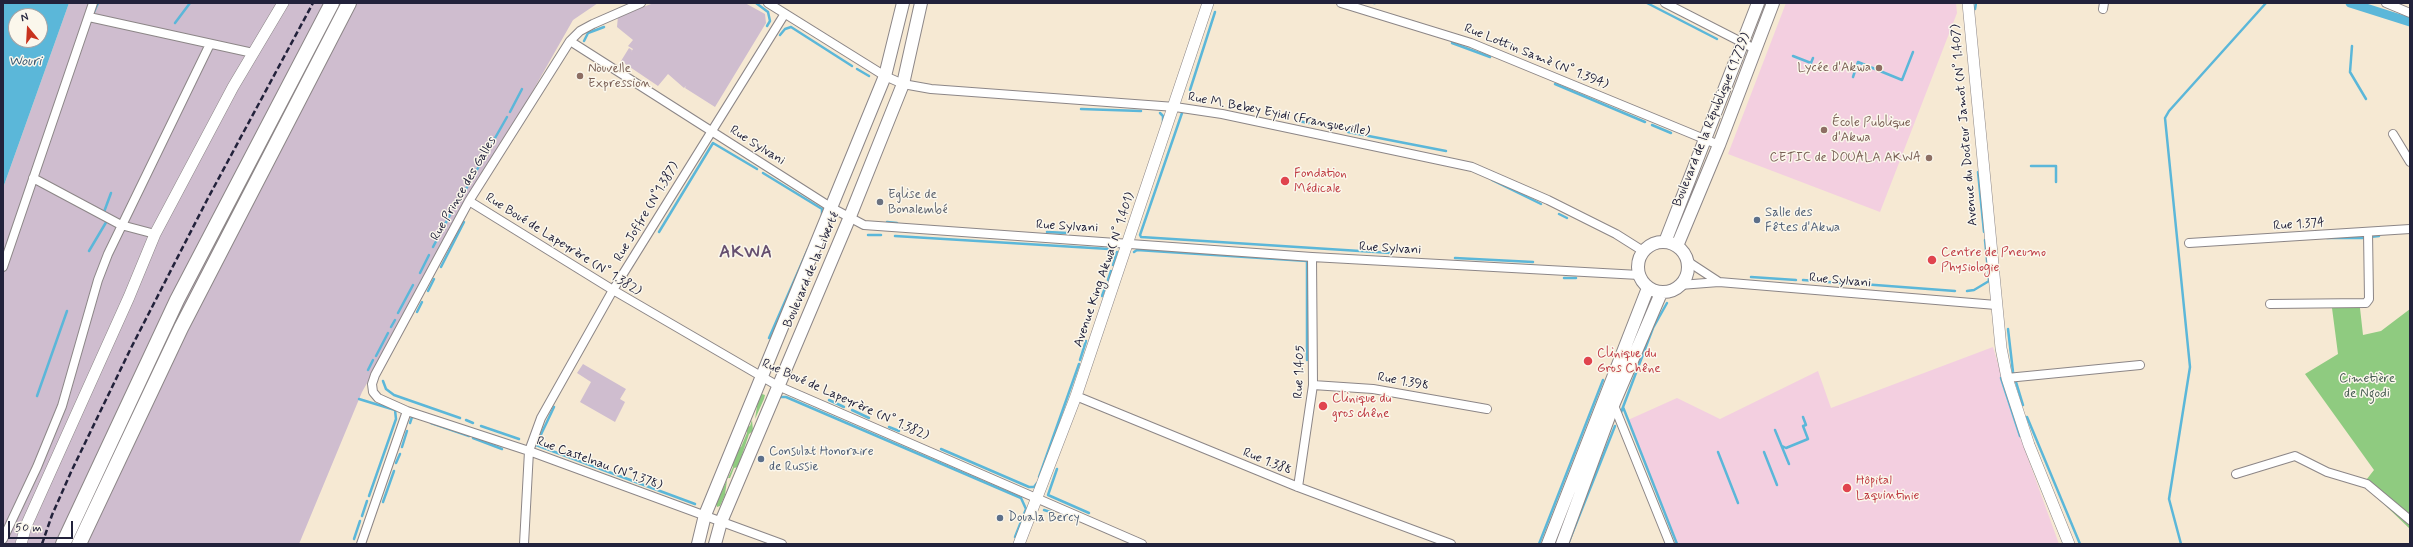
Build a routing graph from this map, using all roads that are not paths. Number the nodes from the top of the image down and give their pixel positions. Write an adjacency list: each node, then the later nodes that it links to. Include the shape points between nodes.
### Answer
1 (94, 3): 18 (street)
2 (283, 3): 23 (street)
3 (332, 3): 74 (highway, via 177,300)
4 (349, 3): 75 (highway, via 181,328)
5 (641, 3): 19 (street, Rue Prince des Galles, via 593,24 580,31)
6 (768, 3): 17 (street, Rue M. Bebey Eyidi (Franqueville))
7 (903, 3): 24 (main road, Boulevard de la Liberté)
8 (921, 3): 25 (main road, Boulevard de la Liberté)
9 (1208, 3): 26 (street, Avenue King Akwa( N° 1.401))
10 (1341, 3): 29 (street, Rue Lottin Samè (N° 1.394), via 1471,43)
11 (1665, 3): 20 (street)
12 (1758, 3): 20 (main road, Boulevard de la République (1.729))
13 (1773, 3): 22 (main road, Boulevard de la République (1.729))
14 (1968, 3): 55 (street, Avenue du Docteur Jamot (N° 1.407))
15 (2386, 3): 16 (street)
16 (2410, 13)
17 (784, 15): 24 (street, Rue M. Bebey Eyidi (Franqueville)); 27 (street, Rue Joffre (N°1.387))
18 (89, 17): 21 (street); 32 (street)
19 (570, 41): 27 (street, Rue Sylvani); 33 (street, Rue Prince des Galles)
20 (1743, 43): 22 (street); 29 (main road, Boulevard de la République (1.729))
21 (210, 44): 23 (street); 36 (street)
22 (1755, 49): 30 (main road, Boulevard de la République (1.729))
23 (253, 53): 39 (street)
24 (885, 76): 25 (street, Rue M. Bebey Eyidi (Franqueville)); 34 (main road, Boulevard de la Liberté)
25 (903, 84): 26 (street, Rue M. Bebey Eyidi (Franqueville), via 1007,96); 35 (main road, Boulevard de la Liberté)
26 (1175, 107): 41 (street, Avenue King Akwa( N° 1.401)); 44 (street, Rue M. Bebey Eyidi (Franqueville), via 1238,117 1472,167 1548,200 1616,234)
27 (710, 131): 34 (street, Rue Sylvani); 52 (street, Rue Joffre (N°1.387))
28 (2393, 134): 31 (street)
29 (1705, 139): 30 (street, Rue Lottin Samè (N° 1.394)); 40 (main road, Boulevard de la République (1.729))
30 (1719, 145): 43 (main road, Boulevard de la République (1.729))
31 (2410, 162)
32 (33, 178): 36 (street); 47 (street)
33 (469, 201): 52 (street, Rue Boué de Lapeyrère (N° 1.382)); 64 (street, Rue Prince des Galles, via 372,384 373,392 378,398)
34 (832, 208): 35 (street, Rue Sylvani); 57 (main road, Boulevard de la Liberté)
35 (849, 219): 41 (street, Rue Sylvani, via 875,227); 60 (main road, Boulevard de la Liberté)
36 (121, 225): 39 (street); 72 (street, via 98,280 62,406)
37 (2410, 229): 38 (street, Rue 1.374)
38 (2368, 232): 42 (street, Rue 1.374); 54 (street, via 2370,300 2366,303)
39 (154, 234): 73 (street, via 129,297 26,526)
40 (1665, 242): 43 (main road); 44 (main road, via 1653,244)
41 (1129, 243): 45 (street, Rue Sylvani); 61 (street, Avenue King Akwa( N° 1.401))
42 (2190, 243)
43 (1677, 246): 46 (main road)
44 (1643, 251): 48 (main road, via 1638,263)
45 (1312, 257): 48 (street, Rue Sylvani); 59 (street, Rue 1.405)
46 (1687, 261): 49 (street, Rue Sylvani); 50 (main road, via 1688,273)
47 (3, 267)
48 (1639, 275): 51 (main road)
49 (1719, 282): 50 (street); 55 (street, Rue Sylvani)
50 (1680, 285): 53 (main road, via 1670,292)
51 (1648, 288): 53 (main road); 62 (main road)
52 (612, 290): 57 (street, Rue Boué de Lapeyrère (N° 1.382)); 65 (street, Rue Joffre (N°1.387), via 541,418)
53 (1661, 293): 62 (main road)
54 (2270, 304)
55 (1996, 305): 58 (street, Avenue du Docteur Jamot (N° 1.407))
56 (2140, 365): 58 (street)
57 (762, 378): 60 (street, Rue Boué de Lapeyrère (N° 1.382)); 69 (main road, Boulevard de la Liberté)
58 (2007, 378): 87 (street, Avenue du Docteur Jamot (N° 1.407), via 2029,445)
59 (1313, 385): 63 (street, Rue 1.398, via 1369,389); 67 (street, Rue 1.405)
60 (778, 386): 68 (street, Rue Boué de Lapeyrère (N° 1.382)); 71 (main road, Boulevard de la Liberté)
61 (1076, 396): 67 (street, Rue 1.388); 68 (street, Avenue King Akwa( N° 1.401))
62 (1609, 401): 84 (main road); 85 (main road); 86 (street)
63 (1487, 409)
64 (407, 411): 65 (street, Rue Castelnau (N°1.378)); 76 (street)
65 (529, 451): 69 (street, Rue Castelnau (N°1.378)); 77 (street, Rue Joffre (N°1.387))
66 (2236, 474): 70 (street, via 2295,456 2327,472 2367,484)
67 (1298, 487): 83 (street, Rue 1.388)
68 (1038, 500): 81 (street, Avenue King Akwa( N° 1.401)); 82 (street, Rue Boué de Lapeyrère (N° 1.382))
69 (705, 515): 71 (street, Rue Castelnau (N°1.378)); 78 (main road, Boulevard de la Liberté)
70 (2410, 520)
71 (721, 522): 79 (main road, Boulevard de la Liberté); 80 (street, Rue Castelnau (N°1.378))
72 (3, 539)
73 (21, 544)
74 (63, 544)
75 (79, 544)
76 (361, 544)
77 (524, 544)
78 (698, 544)
79 (715, 544)
80 (782, 544)
81 (1020, 544)
82 (1142, 544)
83 (1451, 544)
84 (1548, 544)
85 (1562, 544)
86 (1670, 544)
87 (2068, 544)

